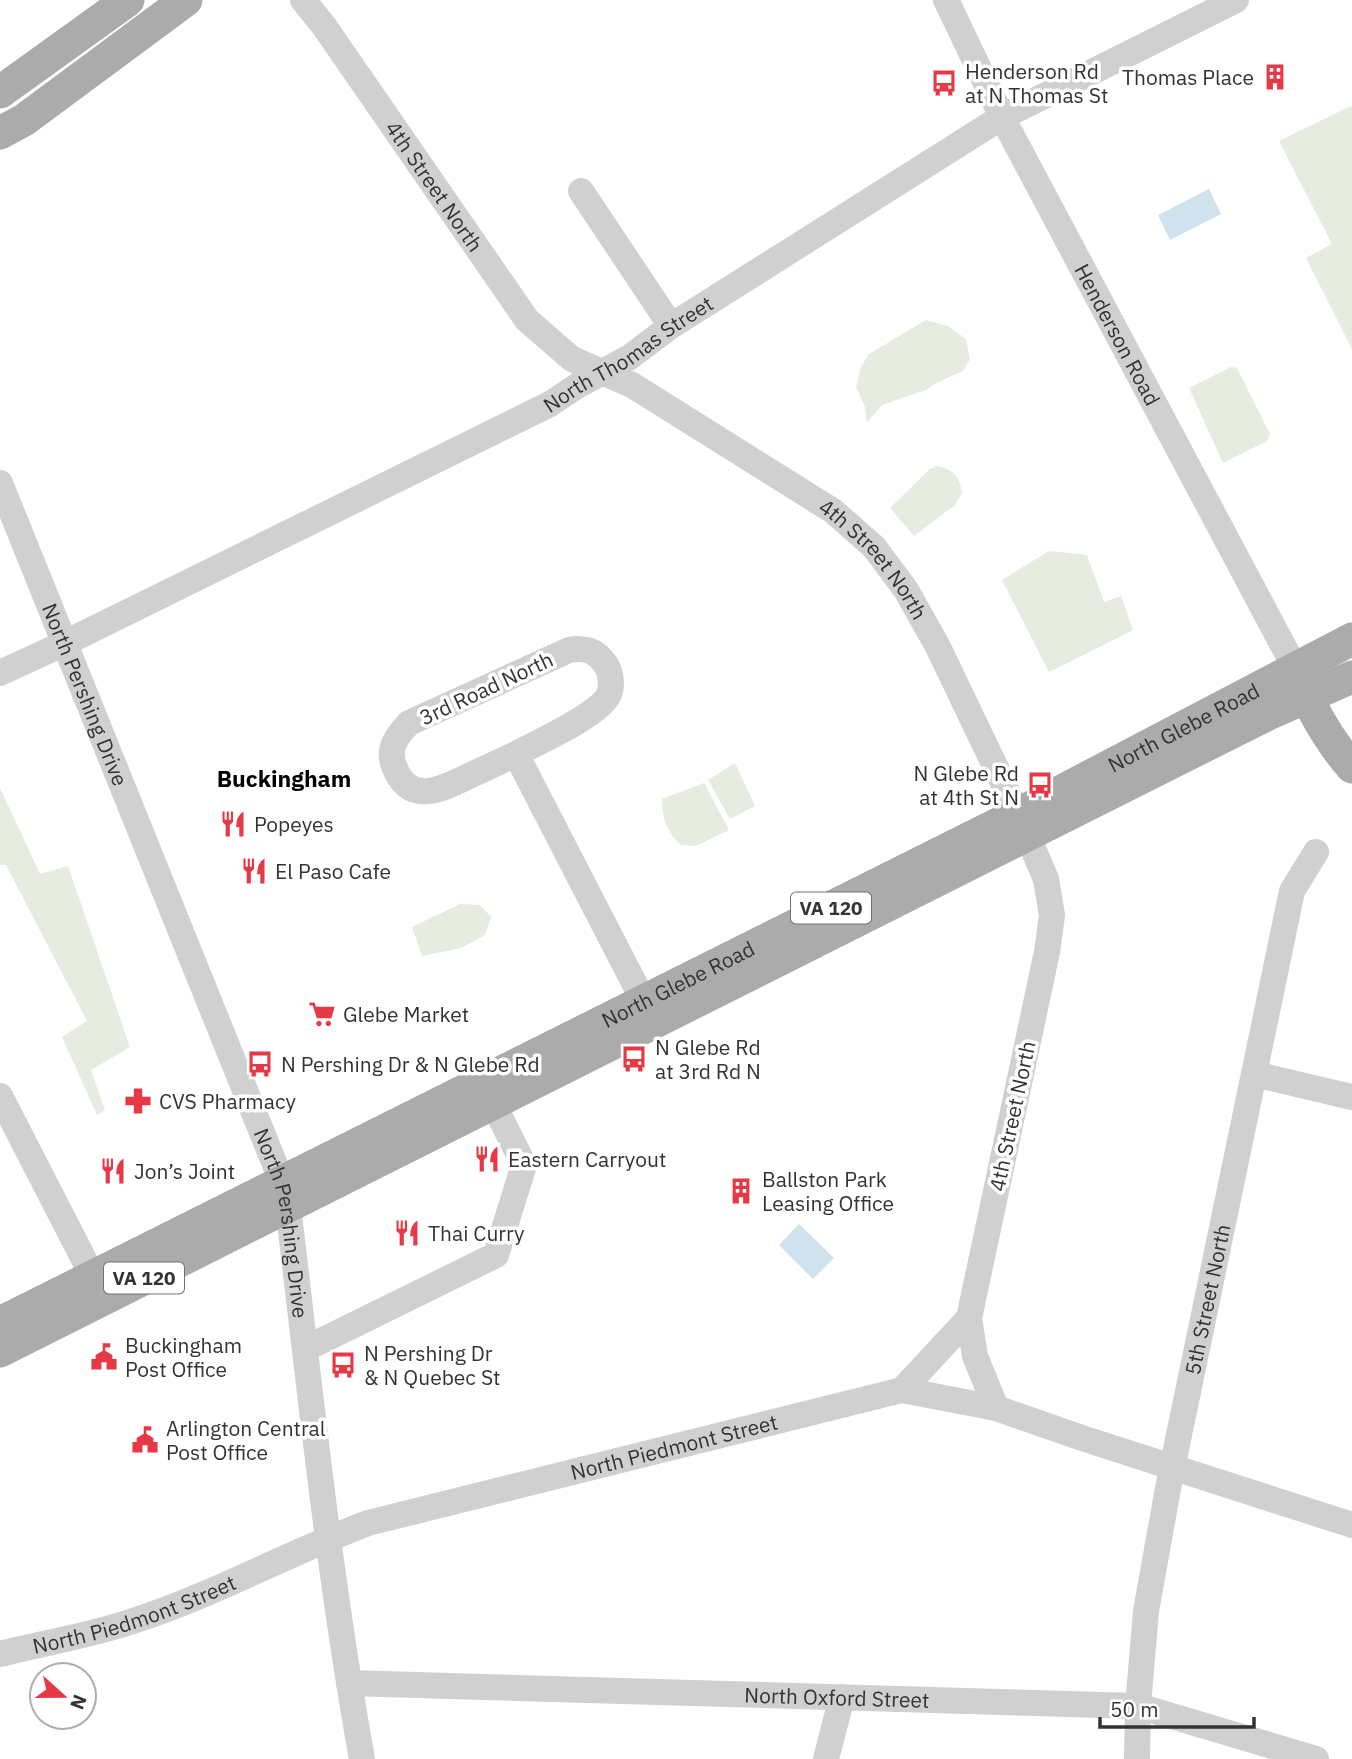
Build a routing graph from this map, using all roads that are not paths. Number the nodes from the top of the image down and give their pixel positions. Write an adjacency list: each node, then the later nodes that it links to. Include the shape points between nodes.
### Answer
1 (128, 0): 6 (main road)
2 (186, 0): 8 (main road)
3 (303, 0): 11 (street, 4th Street North, via 527,320 572,359)
4 (946, 0): 7 (street, Henderson Road)
5 (1236, 0): 7 (street, North Thomas Street)
6 (0, 92)
7 (1002, 117): 10 (street, North Thomas Street); 17 (street, Henderson Road)
8 (0, 133)
9 (581, 191): 10 (street)
10 (671, 326): 11 (street, North Thomas Street)
11 (601, 372): 14 (street, North Thomas Street, via 550,404); 20 (street, 4th Street North, via 632,385 833,511 874,547 906,590 938,646)
12 (0, 482): 14 (street, North Pershing Drive)
13 (1352, 639): 17 (main road, North Glebe Road / VA 120)
14 (65, 643): 15 (street, North Thomas Street); 27 (street, North Pershing Drive)
15 (0, 673)
16 (1352, 677): 17 (main road, North Glebe Road / VA 120)
17 (1301, 683): 19 (main road, via 1331,741); 20 (main road, North Glebe Road / VA 120, via 1266,715)
18 (516, 754): 18 (street, 3rd Road North, via 438,791 407,787 390,757 394,739 409,723 569,650 594,652 607,666 612,683 608,696 595,711); 22 (street)
19 (1352, 767)
20 (1023, 825): 22 (main road, North Glebe Road / VA 120); 29 (street, 4th Street North, via 1046,879 1052,915)
21 (1316, 852): 23 (street, 5th Street North, via 1292,891)
22 (649, 1013): 24 (main road, North Glebe Road / VA 120)
23 (1254, 1074): 26 (street); 35 (street, 5th Street North)
24 (487, 1093): 27 (main road, North Glebe Road / VA 120); 31 (street, via 524,1165 496,1255)
25 (0, 1096): 28 (street)
26 (1352, 1097)
27 (285, 1194): 28 (main road, North Glebe Road / VA 120); 31 (street, North Pershing Drive); 32 (main road, North Glebe Road / VA 120)
28 (93, 1277): 30 (main road, North Glebe Road / VA 120)
29 (969, 1318): 33 (street); 34 (street, 4th Street North, via 975,1356)
30 (0, 1323)
31 (305, 1349): 37 (street, North Pershing Drive)
32 (0, 1351)
33 (902, 1390): 34 (street, North Piedmont Street); 37 (street, North Piedmont Street, via 368,1523)
34 (996, 1408): 35 (street, North Piedmont Street)
35 (1174, 1467): 36 (street, North Piedmont Street); 41 (street, 5th Street North, via 1146,1611)
36 (1352, 1525)
37 (329, 1538): 38 (street, North Piedmont Street, via 129,1623); 39 (street, North Pershing Drive)
38 (0, 1654)
39 (349, 1684): 40 (street, North Oxford Street); 42 (street, North Pershing Drive)
40 (842, 1697): 41 (street, North Oxford Street); 43 (street)
41 (1138, 1706): 44 (street, 5th Street North); 45 (street, North Oxford Street)
42 (362, 1759)
43 (826, 1759)
44 (1137, 1759)
45 (1316, 1759)

